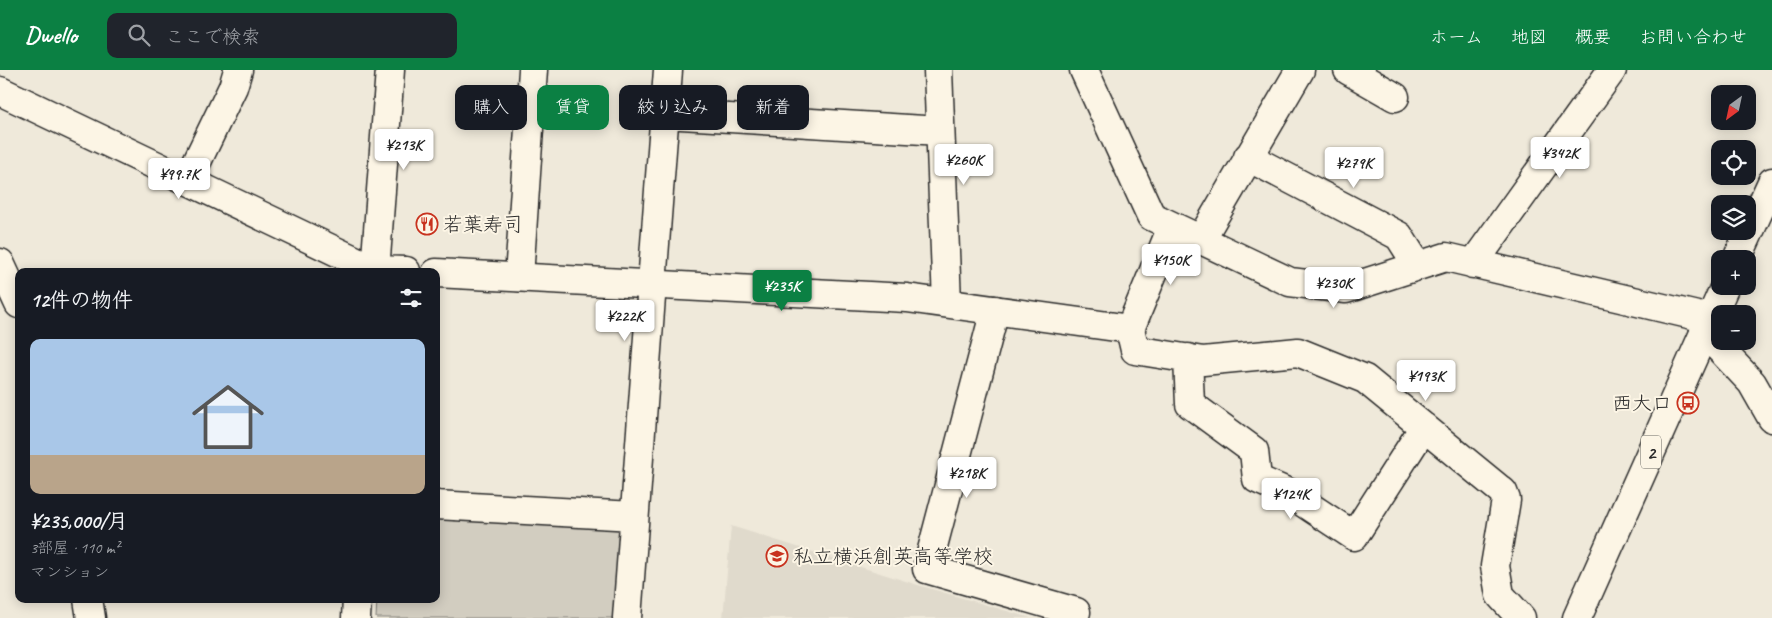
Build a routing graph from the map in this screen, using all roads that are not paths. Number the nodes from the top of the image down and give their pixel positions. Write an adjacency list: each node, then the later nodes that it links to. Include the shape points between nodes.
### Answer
1 (238, 70): 17 (street)
2 (390, 70): 26 (street)
3 (533, 70): 28 (street)
4 (668, 70): 10 (street)
5 (938, 70): 15 (street)
6 (1084, 70): 19 (street, via 1151,216)
7 (1300, 70): 16 (street)
8 (1348, 70): 12 (street)
9 (1612, 70): 23 (street)
10 (667, 85)
11 (0, 91): 17 (street)
12 (1395, 97)
13 (727, 118): 15 (street)
14 (664, 130): 29 (street)
15 (940, 131): 32 (street)
16 (1248, 157): 20 (street); 24 (street, via 1399,236)
17 (188, 180): 25 (street)
18 (1770, 196): 21 (street)
19 (1172, 227): 20 (street); 35 (street)
20 (1200, 241): 24 (street, via 1290,282 1346,289)
21 (1743, 250)
22 (0, 263): 30 (street)
23 (1473, 264): 24 (street, via 1446,257); 34 (street)
24 (1418, 266)
25 (371, 268)
26 (375, 268)
27 (440, 273): 28 (street)
28 (518, 277): 29 (street)
29 (651, 284): 32 (street); 40 (street)
30 (15, 295)
31 (1721, 295): 34 (street, 2)
32 (947, 303): 33 (street)
33 (995, 310): 35 (street); 43 (street, via 928,569)
34 (1707, 326): 37 (street, via 1752,383); 48 (street, 2)
35 (1130, 329): 36 (street, via 1134,350)
36 (1188, 358): 38 (street, via 1203,361 1298,352 1365,379); 38 (street, via 1190,404 1254,451 1257,479 1289,493 1354,536)
37 (1772, 418)
38 (1424, 427): 47 (street, via 1503,492 1506,500 1495,566 1500,595)
39 (440, 505): 40 (street)
40 (634, 516): 46 (street)
41 (89, 603): 44 (street)
42 (357, 603): 45 (street)
43 (1076, 612)
44 (91, 618)
45 (356, 618)
46 (627, 618)
47 (1521, 618)
48 (1577, 618)

